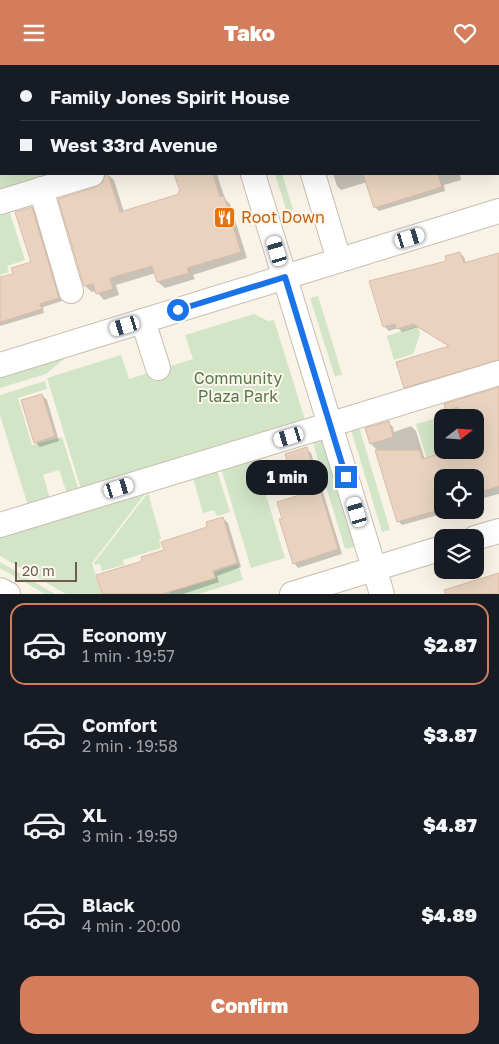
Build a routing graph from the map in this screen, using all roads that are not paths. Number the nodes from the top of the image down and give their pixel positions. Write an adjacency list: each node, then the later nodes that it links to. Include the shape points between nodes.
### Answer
1 (89, 175): 4 (street)
2 (253, 175): 8 (street)
3 (312, 175): 7 (street)
4 (41, 189): 5 (street); 9 (street)
5 (0, 202)
6 (499, 211): 7 (street)
7 (339, 260): 8 (street)
8 (285, 277): 10 (street); 14 (street)
9 (71, 291)
10 (143, 321): 11 (street); 12 (street)
11 (0, 365)
12 (158, 368)
13 (499, 373): 14 (street)
14 (330, 424): 15 (street); 19 (street)
15 (0, 525)
16 (499, 531): 17 (street)
17 (484, 535)
18 (434, 550): 19 (street)
19 (374, 569): 22 (street); 23 (street)
20 (0, 589): 21 (street)
21 (8, 594)
22 (292, 594)
23 (382, 594)

